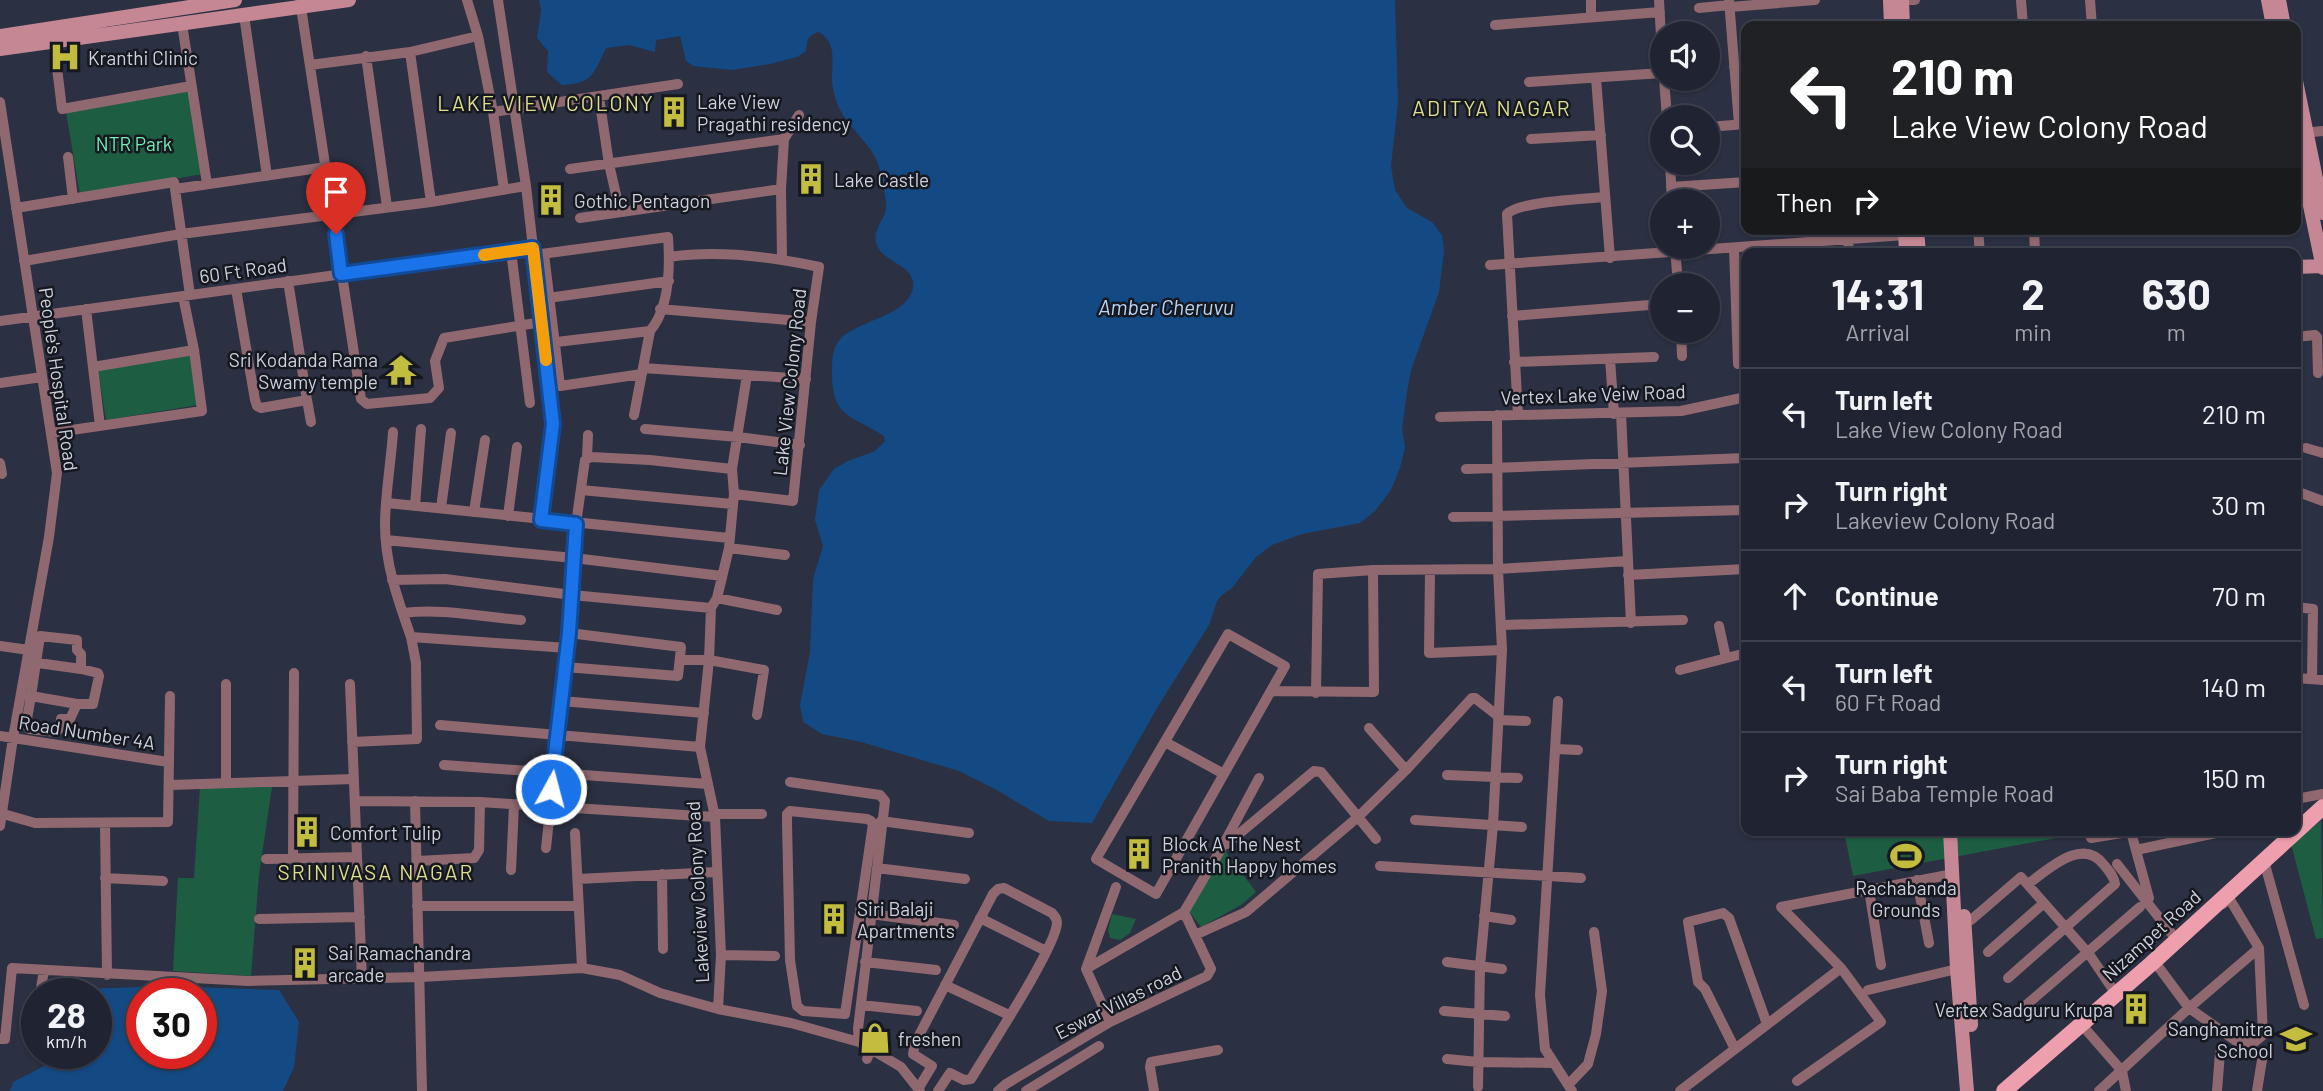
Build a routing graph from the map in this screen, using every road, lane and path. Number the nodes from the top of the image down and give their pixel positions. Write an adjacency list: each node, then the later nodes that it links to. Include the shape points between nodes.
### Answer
1 (235, 0): 17 (main road)
2 (349, 0): 15 (main road)
3 (467, 0): 32 (street)
4 (498, 0): 48 (street)
5 (1591, 0): 21 (street)
6 (1659, 0): 19 (street)
7 (1815, 0): 16 (street)
8 (1890, 0): 23 (main road)
9 (1902, 0): 10 (street); 24 (main road)
10 (1915, 0)
11 (2021, 0): 25 (street)
12 (2090, 0): 26 (street)
13 (2268, 0): 27 (main road)
14 (2279, 0): 28 (main road)
15 (300, 4): 20 (main road); 37 (street)
16 (1729, 4): 18 (street); 39 (street)
17 (144, 6): 31 (main road)
18 (1699, 8)
19 (1660, 12): 21 (street); 22 (street)
20 (244, 15): 29 (main road); 67 (street)
21 (1591, 17): 30 (street)
22 (1660, 21)
23 (1891, 21)
24 (1903, 21)
25 (2023, 21)
26 (2092, 21)
27 (2272, 21)
28 (2283, 21)
29 (182, 24): 33 (main road); 44 (street)
30 (1495, 25)
31 (0, 36)
32 (478, 36): 35 (street); 50 (street)
33 (54, 43): 34 (main road); 44 (street, via 62,109)
34 (0, 49)
35 (410, 52): 36 (street); 78 (street)
36 (366, 57): 37 (street); 79 (street)
37 (310, 65): 63 (street)
38 (1741, 66): 39 (street)
39 (1734, 67): 49 (street)
40 (1650, 74): 41 (street)
41 (1596, 78): 42 (street); 55 (street)
42 (1529, 82)
43 (678, 84): 45 (street)
44 (191, 86): 69 (street)
45 (599, 97): 48 (street); 62 (street)
46 (0, 102): 47 (street, People's Hospital Road)
47 (0, 107): 61 (street, People's Hospital Road)
48 (516, 108): 50 (street); 70 (street)
49 (1741, 111)
50 (493, 112): 74 (street)
51 (799, 115): 58 (street)
52 (1741, 124): 53 (street)
53 (1720, 126)
54 (2323, 131): 56 (street)
55 (1601, 135): 59 (street); 75 (street)
56 (2301, 135)
57 (2301, 138): 82 (main road)
58 (784, 139): 62 (street); 73 (street, Lake View Colony Road)
59 (1531, 139)
60 (68, 157): 76 (street)
61 (4, 158): 80 (street, People's Hospital Road)
62 (609, 164): 65 (street); 81 (street)
63 (326, 167): 67 (street); 83 (street)
64 (2301, 167): 77 (main road)
65 (570, 169)
66 (1670, 175): 71 (street)
67 (267, 176): 69 (street)
68 (1741, 182): 71 (street)
69 (207, 184): 72 (street)
70 (526, 186): 74 (street); 92 (street)
71 (1671, 187)
72 (175, 189): 76 (street, via 174,182); 85 (street)
73 (780, 189): 81 (street); 96 (street, Lake View Colony Road)
74 (504, 190): 78 (street)
75 (1605, 197): 95 (street); 98 (street, via 1510,210)
76 (73, 199): 80 (street)
77 (2302, 199): 101 (main road)
78 (431, 202): 79 (street)
79 (387, 207): 83 (street)
80 (16, 208): 97 (street, People's Hospital Road)
81 (620, 212): 84 (street)
82 (2323, 213)
83 (333, 214): 85 (street); 102 (street)
84 (580, 218)
85 (181, 234): 97 (street); 106 (street)
86 (1874, 235): 87 (street)
87 (1848, 238): 89 (street); 90 (street)
88 (1720, 248): 89 (street)
89 (1734, 248): 108 (street)
90 (1849, 248)
91 (511, 251): 92 (street, 60 Ft Road); 102 (street, 60 Ft Road); 117 (street)
92 (537, 252): 94 (street, 60 Ft Road, via 668,237); 107 (street); 115 (street)
93 (1650, 252): 95 (street)
94 (669, 257): 96 (street); 104 (street)
95 (1610, 258): 98 (street)
96 (782, 259): 116 (street, Lake View Colony Road, via 819,267)
97 (24, 261): 112 (street, People's Hospital Road)
98 (1509, 264): 99 (street); 113 (street)
99 (1490, 265)
100 (2301, 267): 101 (main road)
101 (2323, 267)
102 (341, 274): 103 (street, 60 Ft Road); 117 (street, via 361,399 368,404 435,394 439,388 435,361 447,336)
103 (288, 281): 105 (street, 60 Ft Road); 137 (street)
104 (669, 281): 107 (street); 111 (street)
105 (236, 289): 106 (street, 60 Ft Road); 137 (street, via 257,406)
106 (187, 295): 110 (street, 60 Ft Road); 123 (street)
107 (548, 298): 120 (street)
108 (1741, 304): 128 (street)
109 (1650, 305): 113 (street)
110 (86, 309): 112 (street, 60 Ft Road); 129 (street)
111 (660, 309): 116 (street); 118 (street)
112 (33, 316): 114 (street, 60 Ft Road); 133 (street, People's Hospital Road)
113 (1512, 316): 127 (street)
114 (0, 321)
115 (542, 322): 117 (street); 120 (street)
116 (811, 322): 134 (street, Lake View Colony Road)
117 (520, 326): 138 (street)
118 (650, 331): 120 (street); 130 (street)
119 (2301, 336): 122 (street, via 2315,335)
120 (549, 342): 130 (street, via 560,386); 179 (street, via 553,424)
121 (1681, 343): 124 (street)
122 (2320, 346): 131 (street)
123 (194, 350): 129 (street); 145 (street, via 201,411)
124 (1682, 356)
125 (1654, 357): 126 (street)
126 (1610, 359): 127 (street); 139 (street)
127 (1514, 362): 142 (street)
128 (1738, 364)
129 (93, 367): 145 (street)
130 (643, 371): 132 (street); 140 (street)
131 (2318, 373)
132 (747, 375): 134 (street); 152 (street, Lakeview Colony Road)
133 (42, 377): 135 (street); 149 (street, People's Hospital Road)
134 (806, 379): 154 (street, Lake View Colony Road)
135 (0, 383)
136 (1741, 398): 139 (street, Vertex Lake Veiw Road, via 1681,411)
137 (307, 400): 144 (street)
138 (530, 403)
139 (1618, 414): 142 (street, Vertex Lake Veiw Road); 161 (street)
140 (634, 415)
141 (1497, 415): 142 (street, Vertex Lake Veiw Road); 143 (street, Vertex Lake Veiw Road); 162 (street)
142 (1517, 415)
143 (1440, 417)
144 (311, 422)
145 (100, 426): 149 (street)
146 (421, 429): 171 (street)
147 (645, 429): 152 (street)
148 (393, 432): 170 (street)
149 (51, 433): 210 (street, People's Hospital Road, via 57,473)
150 (452, 433): 172 (street)
151 (588, 435): 159 (street)
152 (738, 437): 154 (street); 163 (street, Lakeview Colony Road)
153 (485, 440): 174 (street)
154 (800, 445): 168 (street, Lake View Colony Road, via 793,501)
155 (517, 447): 176 (street)
156 (2306, 448): 157 (street)
157 (2323, 453)
158 (1741, 456): 161 (street)
159 (587, 458): 163 (street); 166 (street)
160 (0, 463): 165 (street)
161 (1624, 463): 162 (street); 175 (street)
162 (1499, 468): 164 (street); 178 (street)
163 (732, 469): 168 (street, Lakeview Colony Road)
164 (1466, 469)
165 (2, 474)
166 (581, 490): 168 (street); 180 (street)
167 (2301, 493): 169 (street)
168 (733, 494): 182 (street, Lakeview Colony Road)
169 (2323, 501)
170 (387, 503): 171 (street); 181 (street)
171 (415, 506): 172 (street)
172 (441, 508): 174 (street)
173 (1741, 510): 175 (street)
174 (474, 512): 176 (street)
175 (1624, 512): 178 (street); 185 (street)
176 (508, 516): 179 (street)
177 (1453, 517): 178 (street)
178 (1498, 517): 186 (street)
179 (541, 520): 180 (street)
180 (576, 524): 182 (street, via 681,533); 184 (street)
181 (386, 540): 184 (street); 192 (street)
182 (729, 543): 183 (street); 191 (street, Lakeview Colony Road)
183 (785, 555)
184 (574, 558): 191 (street); 193 (street)
185 (1627, 561): 186 (street); 190 (street)
186 (1498, 569): 189 (street); 202 (street)
187 (1741, 569): 190 (street)
188 (1373, 570): 189 (street); 222 (street, via 1318,574); 222 (street, via 1374,692)
189 (1430, 570): 208 (street, via 1429,653)
190 (1628, 575): 201 (street)
191 (722, 576): 194 (street, Lakeview Colony Road)
192 (393, 580): 193 (street, via 445,579); 198 (street)
193 (572, 595): 195 (street); 204 (street)
194 (717, 598): 195 (street, Lakeview Colony Road); 197 (street)
195 (711, 608): 213 (street, Lakeview Colony Road)
196 (2301, 608): 218 (street, via 2313,609)
197 (777, 610)
198 (403, 613): 199 (street, via 428,610); 205 (street)
199 (521, 620)
200 (1682, 620): 201 (street)
201 (1631, 623): 202 (street)
202 (1502, 625): 208 (street)
203 (1719, 626): 211 (street)
204 (569, 633): 207 (street); 212 (street, via 681,647)
205 (411, 637): 207 (street); 237 (street, via 417,739)
206 (0, 646): 210 (street)
207 (567, 648): 214 (street)
208 (1502, 650): 230 (street)
209 (1741, 654): 211 (street)
210 (30, 658): 215 (street); 215 (street, via 40,636 78,641); 223 (street, People's Hospital Road)
211 (1726, 658): 216 (street)
212 (680, 660): 213 (street); 214 (street, via 678,676)
213 (709, 660): 228 (street, Lakeview Colony Road); 229 (street, via 764,670)
214 (565, 667): 225 (street)
215 (81, 669): 227 (street, via 99,676 93,704)
216 (1679, 670)
217 (294, 673): 252 (street)
218 (2318, 680)
219 (226, 684): 253 (street)
220 (350, 684): 237 (street)
221 (1271, 691): 222 (street); 238 (street, via 1285,666 1228,634); 246 (street)
222 (1315, 692)
223 (26, 695): 227 (street); 227 (street, via 29,729 56,732 61,719 73,717); 236 (street, People's Hospital Road)
224 (170, 696): 242 (street)
225 (561, 701): 228 (street); 235 (street)
226 (1558, 701): 240 (street)
227 (77, 704)
228 (704, 713): 239 (street, Lakeview Colony Road)
229 (757, 715)
230 (1498, 718): 231 (street); 244 (street, via 1472,698); 249 (street)
231 (1526, 721)
232 (440, 726): 235 (street)
233 (1369, 729): 244 (street)
234 (0, 736): 236 (street, Road Number 4A)
235 (557, 736): 239 (street); 245 (street)
236 (13, 738): 242 (street, Road Number 4A); 265 (street, People's Hospital Road)
237 (352, 742): 251 (street)
238 (1165, 742): 246 (street); 246 (street, via 1096,859 1156,894)
239 (700, 747): 255 (street, Lakeview Colony Road)
240 (1556, 749): 241 (street); 304 (street)
241 (1578, 750)
242 (168, 762): 256 (street)
243 (444, 765): 245 (street)
244 (1406, 770): 268 (street)
245 (554, 771): 255 (street); 263 (street)
246 (1224, 774)
247 (1447, 775): 249 (street)
248 (1259, 778): 289 (street)
249 (1495, 778): 250 (street); 273 (street)
250 (1518, 778)
251 (354, 779): 252 (street); 259 (street)
252 (292, 780): 253 (street); 292 (street)
253 (226, 782): 256 (street)
254 (790, 782): 271 (street, via 883,796)
255 (708, 783): 267 (street, Lakeview Colony Road)
256 (170, 785): 272 (street, via 168,822)
257 (2323, 796): 258 (street); 269 (main road)
258 (2301, 798)
259 (355, 801): 260 (street); 291 (street)
260 (415, 801): 261 (street); 294 (street)
261 (480, 802): 262 (street); 294 (street, via 479,850 474,858)
262 (514, 804): 263 (street); 299 (street)
263 (549, 807): 267 (street); 288 (street)
264 (2323, 807): 276 (main road, Nizampet Road)
265 (1, 813): 272 (street, via 35,823); 274 (street, People's Hospital Road)
266 (762, 814): 267 (street)
267 (715, 816): 300 (street, Lakeview Colony Road)
268 (1358, 817): 287 (street); 289 (street, via 1321,772 1314,771); 331 (street, via 1246,912)
269 (2301, 819)
270 (1415, 820): 273 (street)
271 (881, 821): 278 (street); 298 (street)
272 (105, 824): 305 (street)
273 (1493, 825): 275 (street); 301 (street)
274 (0, 826)
275 (1522, 827)
276 (2301, 827)
277 (575, 833): 307 (street)
278 (969, 833)
279 (1950, 836): 303 (main road)
280 (1958, 836): 363 (main road)
281 (2103, 836): 286 (street)
282 (2129, 836): 290 (street)
283 (2202, 836): 290 (street)
284 (2282, 836): 330 (main road, Nizampet Road)
285 (2291, 836): 295 (main road, Nizampet Road)
286 (2091, 838)
287 (1376, 839)
288 (546, 848)
289 (1221, 849): 319 (street)
290 (2136, 850): 314 (street)
291 (357, 857): 292 (street); 322 (street)
292 (293, 858): 293 (street)
293 (266, 859)
294 (416, 861): 316 (street)
295 (2264, 861): 342 (main road, Nizampet Road); 360 (street)
296 (2117, 864): 330 (street)
297 (1380, 866): 301 (street)
298 (877, 868): 308 (street); 320 (street)
299 (511, 870)
300 (717, 872): 302 (street); 338 (street, Lakeview Colony Road)
301 (1489, 872): 304 (street); 321 (street)
302 (662, 874): 307 (street); 333 (street)
303 (1953, 874): 309 (street); 349 (main road)
304 (1549, 875): 306 (street); 385 (street, via 1540,995 1545,1049)
305 (105, 878): 310 (street); 352 (street)
306 (1581, 878)
307 (578, 879): 317 (street)
308 (965, 879)
309 (1917, 880): 313 (street); 332 (street)
310 (163, 881)
311 (2028, 884): 315 (street); 326 (street, via 2021,877); 328 (street, via 2067,856 2088,854 2101,860 2115,884)
312 (1116, 887): 347 (street)
313 (1869, 890): 343 (street); 346 (street, via 1781,907)
314 (2149, 898)
315 (2044, 903): 328 (street); 336 (street)
316 (417, 906): 317 (street); 354 (street)
317 (579, 906): 345 (street)
318 (2140, 907): 337 (street)
319 (1184, 912): 331 (street, Eswar Villas road); 347 (street)
320 (871, 914): 327 (street); 340 (street)
321 (1484, 916): 325 (street); 344 (street)
322 (360, 917): 324 (street); 356 (street)
323 (980, 918): 335 (street); 335 (street, via 993,894 1004,888 1055,916); 357 (street)
324 (259, 919)
325 (1511, 920)
326 (1971, 920)
327 (954, 925)
328 (2067, 928): 337 (street); 355 (street)
329 (1594, 932): 391 (street, via 1602,991 1596,1034 1588,1064)
330 (2172, 934): 359 (main road, Nizampet Road)
331 (1195, 935): 372 (street, Eswar Villas road, via 1211,969 1207,976)
332 (1929, 943)
333 (663, 948)
334 (2259, 948): 342 (street, via 2229,898); 364 (street); 364 (street, via 2263,1035 2253,1043 2236,1041)
335 (1046, 951): 369 (street)
336 (1988, 952)
337 (2089, 954): 359 (street); 362 (street)
338 (721, 955): 339 (street); 365 (street, Lakeview Colony Road)
339 (775, 956)
340 (865, 962): 351 (street); 361 (street)
341 (1447, 962): 344 (street)
342 (2156, 962): 359 (main road, Nizampet Road); 364 (street); 374 (street)
343 (1881, 965)
344 (1480, 966): 348 (street); 370 (street)
345 (582, 968): 354 (street); 365 (street, via 620,975 660,993)
346 (1841, 968): 373 (street); 389 (street, via 1881,1022)
347 (1086, 969): 372 (street)
348 (1502, 969)
349 (1957, 969): 358 (street); 363 (main road)
350 (44, 970): 352 (street); 353 (street); 376 (street, via 12,968 5,1039)
351 (936, 970)
352 (107, 975): 356 (street, via 248,981)
353 (43, 978)
354 (421, 978): 356 (street); 393 (street)
355 (2008, 978)
356 (362, 979)
357 (945, 985): 369 (street); 386 (street, via 912,1050 916,1058)
358 (1868, 990)
359 (2114, 991): 374 (main road, Nizampet Road); 401 (main road, Nizampet Road, via 2057,1034)
360 (2304, 1004)
361 (861, 1005): 366 (street); 377 (street)
362 (2025, 1006)
363 (1965, 1008): 399 (main road); 400 (main road)
364 (2189, 1008): 387 (street)
365 (718, 1009): 375 (street)
366 (917, 1011)
367 (1444, 1011): 370 (street)
368 (822, 1013): 368 (street, via 842,1015 846,1011 873,824 867,819 790,811 790,960 797,1006); 375 (street)
369 (1009, 1015): 388 (street, via 971,1079)
370 (1479, 1015): 371 (street); 384 (street)
371 (1505, 1016)
372 (1110, 1022): 395 (street, Eswar Villas road)
373 (1767, 1024): 379 (street); 379 (street, via 1729,918 1723,914 1688,922 1698,982)
374 (2082, 1025): 387 (street); 402 (main road, Nizampet Road); 403 (street)
375 (820, 1031): 377 (street)
376 (0, 1039)
377 (859, 1042): 392 (street, via 869,1054 901,1067)
378 (1099, 1046): 396 (street)
379 (1735, 1049): 398 (street)
380 (1217, 1050): 397 (street, via 1151,1062)
381 (2220, 1053): 406 (street)
382 (1447, 1059): 384 (street)
383 (2262, 1060): 407 (street)
384 (1478, 1062): 385 (street); 390 (street)
385 (1554, 1063): 391 (street)
386 (932, 1066): 388 (street); 392 (street)
387 (2122, 1072): 404 (street); 405 (street)
388 (950, 1073): 394 (street)
389 (1797, 1081)
390 (1478, 1087)
391 (1570, 1088)
392 (919, 1090)
393 (422, 1091)
394 (938, 1091)
395 (998, 1091)
396 (1026, 1091)
397 (1154, 1091)
398 (1680, 1091)
399 (1967, 1091)
400 (1975, 1091)
401 (1996, 1091)
402 (2004, 1091)
403 (2013, 1091)
404 (2099, 1091)
405 (2126, 1091)
406 (2217, 1091)
407 (2257, 1091)

